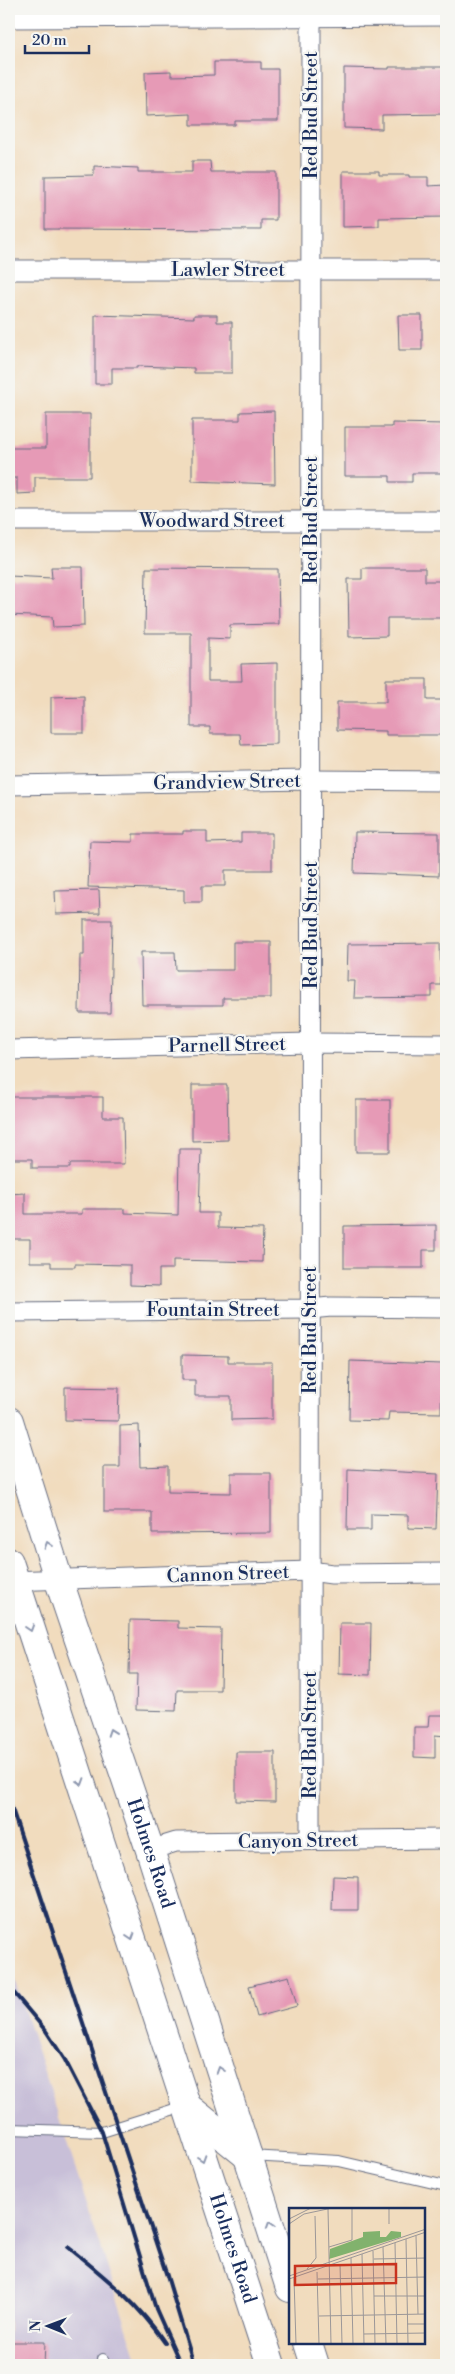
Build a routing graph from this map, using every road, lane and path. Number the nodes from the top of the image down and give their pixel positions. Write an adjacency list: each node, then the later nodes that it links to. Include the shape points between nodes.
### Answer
1 (311, 12): 2 (street); 3 (street); 5 (street, Red Bud Street)
2 (446, 16)
3 (9, 18)
4 (9, 270): 5 (street, Lawler Street)
5 (311, 270): 6 (street, Lawler Street); 7 (street, Red Bud Street)
6 (446, 270)
7 (311, 520): 8 (street, Woodward Street); 9 (street, Woodward Street); 10 (street, Red Bud Street)
8 (446, 521)
9 (9, 522)
10 (311, 780): 11 (street, Grandview Street); 12 (street, Grandview Street); 13 (street, Red Bud Street)
11 (446, 781)
12 (9, 785)
13 (310, 1044): 14 (street, Parnell Street); 15 (street, Parnell Street); 17 (street, Red Bud Street)
14 (446, 1044)
15 (9, 1050)
16 (446, 1308): 17 (street, Fountain Street)
17 (310, 1309): 18 (street, Fountain Street); 20 (street, Red Bud Street)
18 (9, 1312)
19 (9, 1421): 23 (main road, Holmes Road, one-way to 19)
20 (310, 1571): 21 (street, Cannon Street, via 332,1574); 23 (street, Cannon Street); 25 (street, Red Bud Street)
21 (446, 1573)
22 (11, 1575): 23 (street, Cannon Street); 27 (main road, Holmes Road, one-way to 27)
23 (59, 1580): 26 (main road, Holmes Road, one-way to 23)
24 (446, 1839): 25 (street, Canyon Street)
25 (310, 1840): 26 (street, Canyon Street, via 176,1842)
26 (150, 1850): 29 (main road, Holmes Road, one-way to 26)
27 (185, 2105): 28 (lane, via 102,2132); 29 (main road); 33 (main road, Holmes Road, one-way to 33)
28 (9, 2129)
29 (248, 2156): 30 (lane, via 339,2161); 31 (main road, Holmes Road, one-way to 29)
30 (446, 2186)
31 (289, 2285)
32 (308, 2344): 34 (main road)
33 (271, 2365)
34 (315, 2365)

